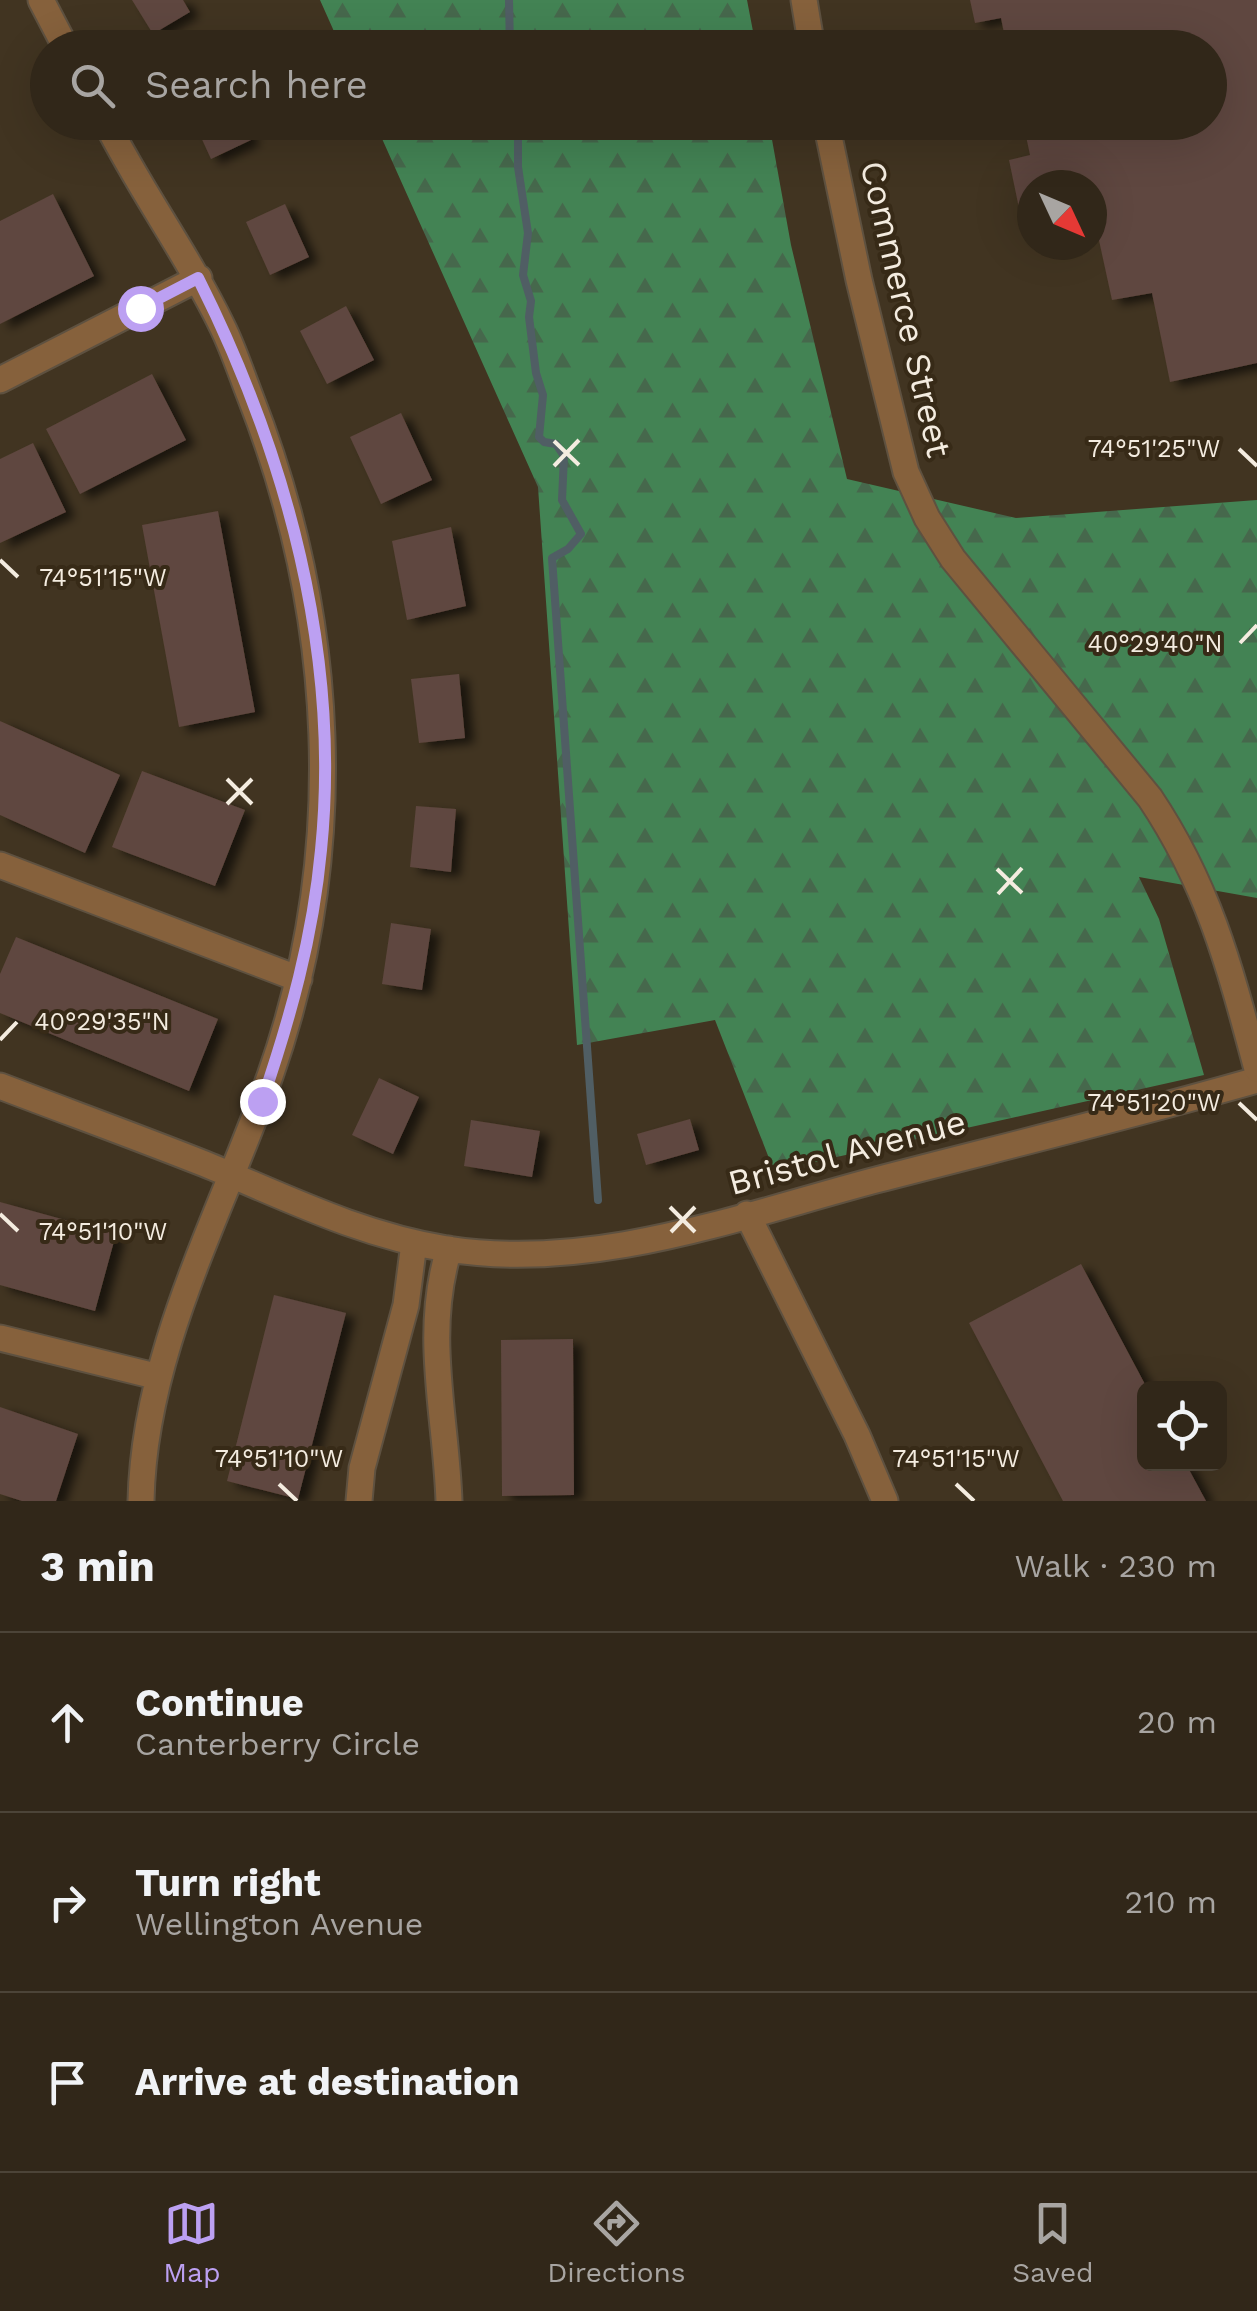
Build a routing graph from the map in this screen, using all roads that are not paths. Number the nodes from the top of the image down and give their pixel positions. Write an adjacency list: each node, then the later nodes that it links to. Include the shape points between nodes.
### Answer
1 (41, 0): 3 (street)
2 (804, 0): 4 (street)
3 (57, 30)
4 (809, 30)
5 (117, 140): 7 (street)
6 (830, 140): 11 (street, Commerce Street, via 890,415 927,518 1174,834 1222,940)
7 (198, 278): 8 (street); 10 (street, via 225,330 286,498 320,673 322,850)
8 (0, 380)
9 (0, 864): 10 (street)
10 (299, 979): 14 (street)
11 (1257, 1069)
12 (1257, 1080): 15 (street, Bristol Avenue)
13 (0, 1086): 14 (street, Bristol Avenue)
14 (232, 1178): 16 (street, Bristol Avenue); 19 (street)
15 (747, 1214): 17 (street, Bristol Avenue, via 560,1254); 23 (street)
16 (414, 1243): 17 (street, Bristol Avenue); 21 (street, via 406,1306)
17 (449, 1249): 22 (street, via 435,1332)
18 (0, 1338): 19 (street)
19 (159, 1377): 20 (street)
20 (141, 1501)
21 (359, 1501)
22 (450, 1501)
23 (885, 1501)

